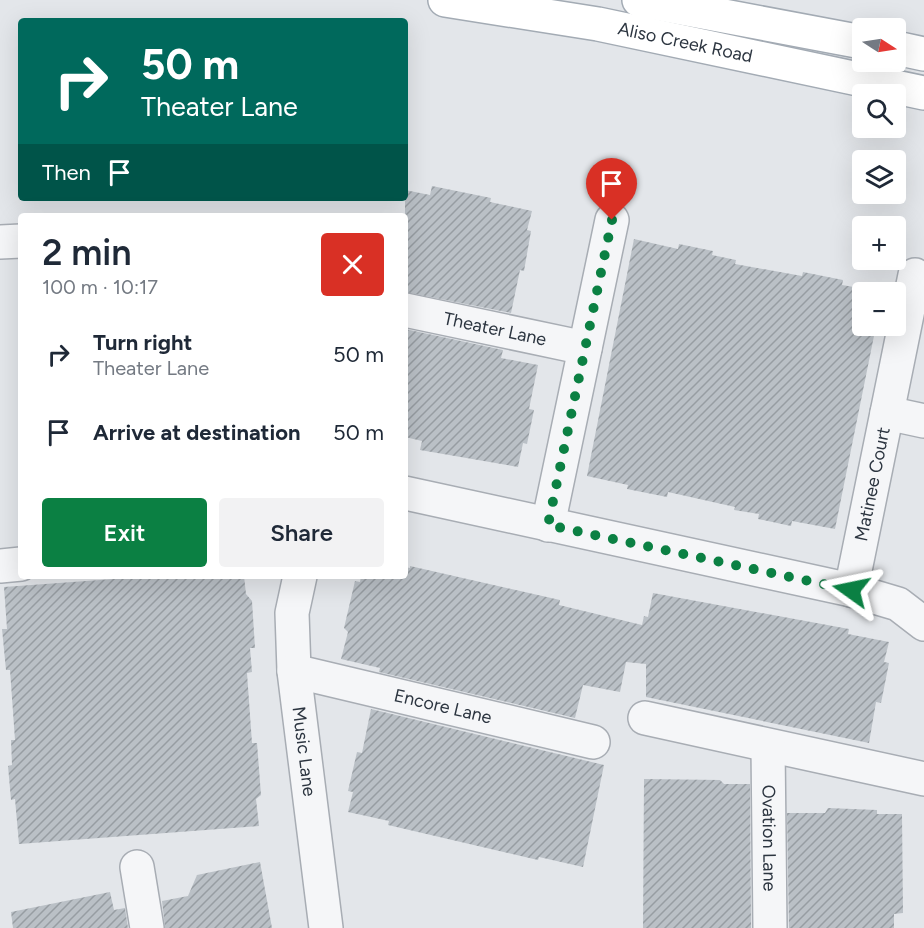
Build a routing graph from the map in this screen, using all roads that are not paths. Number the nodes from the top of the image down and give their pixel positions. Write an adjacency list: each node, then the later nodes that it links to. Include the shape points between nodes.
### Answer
1 (445, 0): 3 (main road, Aliso Creek Road)
2 (639, 0): 4 (main road)
3 (608, 12): 7 (main road, Aliso Creek Road)
4 (852, 40)
5 (906, 50): 6 (main road)
6 (924, 54)
7 (924, 93)
8 (612, 220): 13 (street)
9 (18, 241): 10 (street)
10 (0, 242)
11 (915, 275): 14 (street, Matinee Court)
12 (408, 311): 13 (street, Theater Lane)
13 (585, 348): 17 (street)
14 (887, 413): 15 (street, Matinee Court); 21 (street, Matinee Court)
15 (924, 421)
16 (408, 493): 17 (street)
17 (548, 525): 21 (street)
18 (18, 564): 19 (street)
19 (0, 566)
20 (299, 579): 23 (street, Music Lane, via 292,613)
21 (851, 590): 22 (street, via 898,603)
22 (924, 624)
23 (294, 671): 25 (street, Encore Lane); 30 (street, Music Lane)
24 (645, 718): 26 (street)
25 (593, 742)
26 (768, 746): 27 (street); 31 (street, Ovation Lane)
27 (924, 779)
28 (137, 867): 29 (street)
29 (147, 928)
30 (326, 928)
31 (770, 928)

